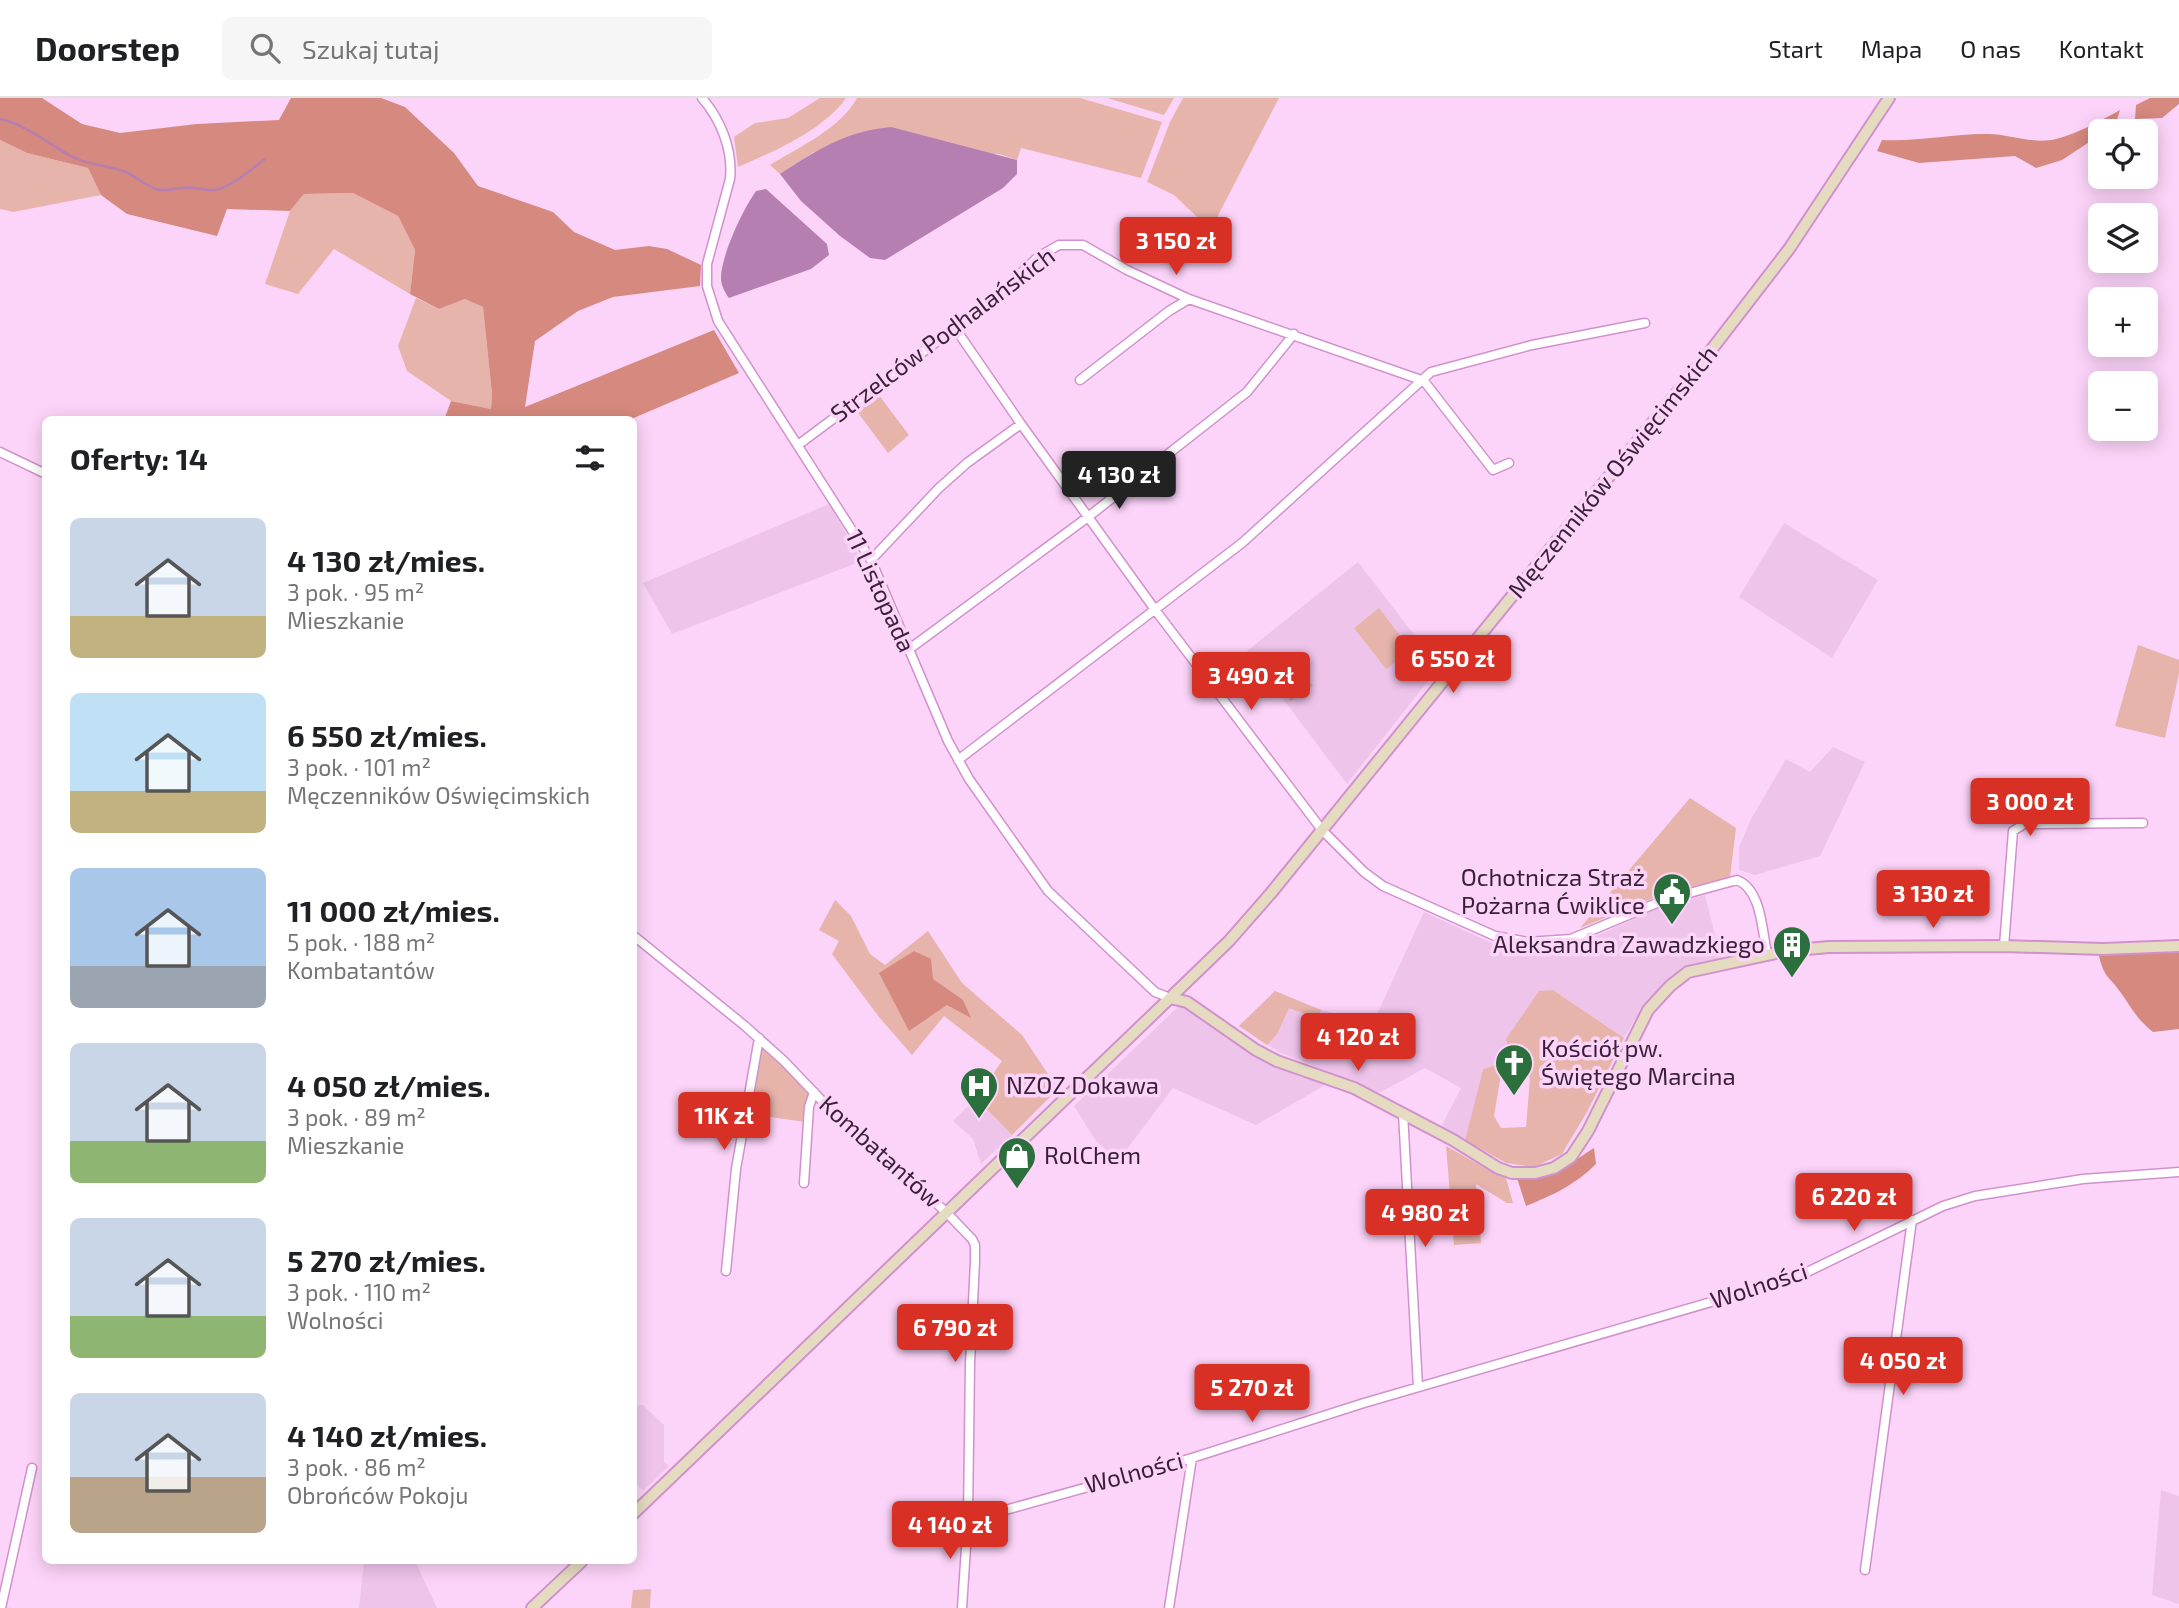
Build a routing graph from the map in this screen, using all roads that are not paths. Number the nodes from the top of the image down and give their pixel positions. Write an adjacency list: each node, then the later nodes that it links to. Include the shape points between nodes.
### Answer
1 (702, 98): 10 (street, 11 Listopada, via 723,130 731,165 707,264 708,293 718,321)
2 (1889, 98): 20 (main road, Męczenników Oświęcimskich, via 1733,323)
3 (1189, 299): 5 (street, Strzelców Podhalańskich, via 1083,245 1066,244 1038,257 984,309); 6 (street, Strzelców Podhalańskich); 7 (street)
4 (1645, 323): 8 (street, via 1470,361 1431,372)
5 (955, 328): 9 (street); 10 (street, Strzelców Podhalańskich)
6 (1294, 334): 8 (street, Strzelców Podhalańskich); 14 (street, via 1247,392)
7 (1080, 380)
8 (1424, 381): 12 (street, via 1493,470); 16 (street, via 1242,543)
9 (1021, 424): 14 (street); 15 (street, via 939,488)
10 (798, 445): 15 (street, 11 Listopada)
11 (0, 452): 13 (street)
12 (1509, 463)
13 (42, 472)
14 (1088, 517): 16 (street); 17 (street)
15 (871, 560): 17 (street, 11 Listopada)
16 (1156, 611): 18 (street); 20 (street)
17 (908, 650): 18 (street, 11 Listopada)
18 (958, 760): 25 (street, 11 Listopada, via 1048,891 1155,992)
19 (2143, 823): 22 (street, via 2024,824 2012,831)
20 (1322, 830): 24 (street, via 1382,886 1495,936 1528,942 1571,939 1664,900 1737,880 1745,883 1755,899); 25 (main road, Męczenników Oświęcimskich, via 1244,924)
21 (637, 938): 26 (street, Kombatantów)
22 (2004, 946): 23 (main road); 24 (main road, via 1829,947)
23 (2179, 946)
24 (1767, 954): 28 (main road, via 1688,972 1670,986 1648,1010 1588,1131 1571,1157 1554,1168 1535,1173 1498,1168)
25 (1170, 999): 28 (main road, via 1187,1002 1277,1061 1354,1088); 31 (main road, Męczenników Oświęcimskich)
26 (759, 1038): 27 (street, Kombatantów); 33 (street, via 736,1169)
27 (814, 1092): 30 (street, Kombatantów); 31 (street, Kombatantów)
28 (1403, 1113): 34 (street)
29 (2179, 1172): 32 (street, Wolności, via 2083,1179 1986,1194)
30 (804, 1183)
31 (946, 1212): 37 (main road, Męczenników Oświęcimskich); 38 (street, Kombatantów, via 972,1239 975,1250)
32 (1912, 1220): 34 (street, Wolności, via 1797,1278); 40 (street)
33 (726, 1271)
34 (1418, 1387): 35 (street, Wolności)
35 (1192, 1458): 38 (street, Wolności); 44 (street)
36 (32, 1468): 41 (street)
37 (637, 1510)
38 (968, 1517): 43 (street, Kombatantów)
39 (579, 1564): 42 (main road)
40 (1865, 1570)
41 (1, 1608)
42 (532, 1608)
43 (962, 1608)
44 (1170, 1608)

